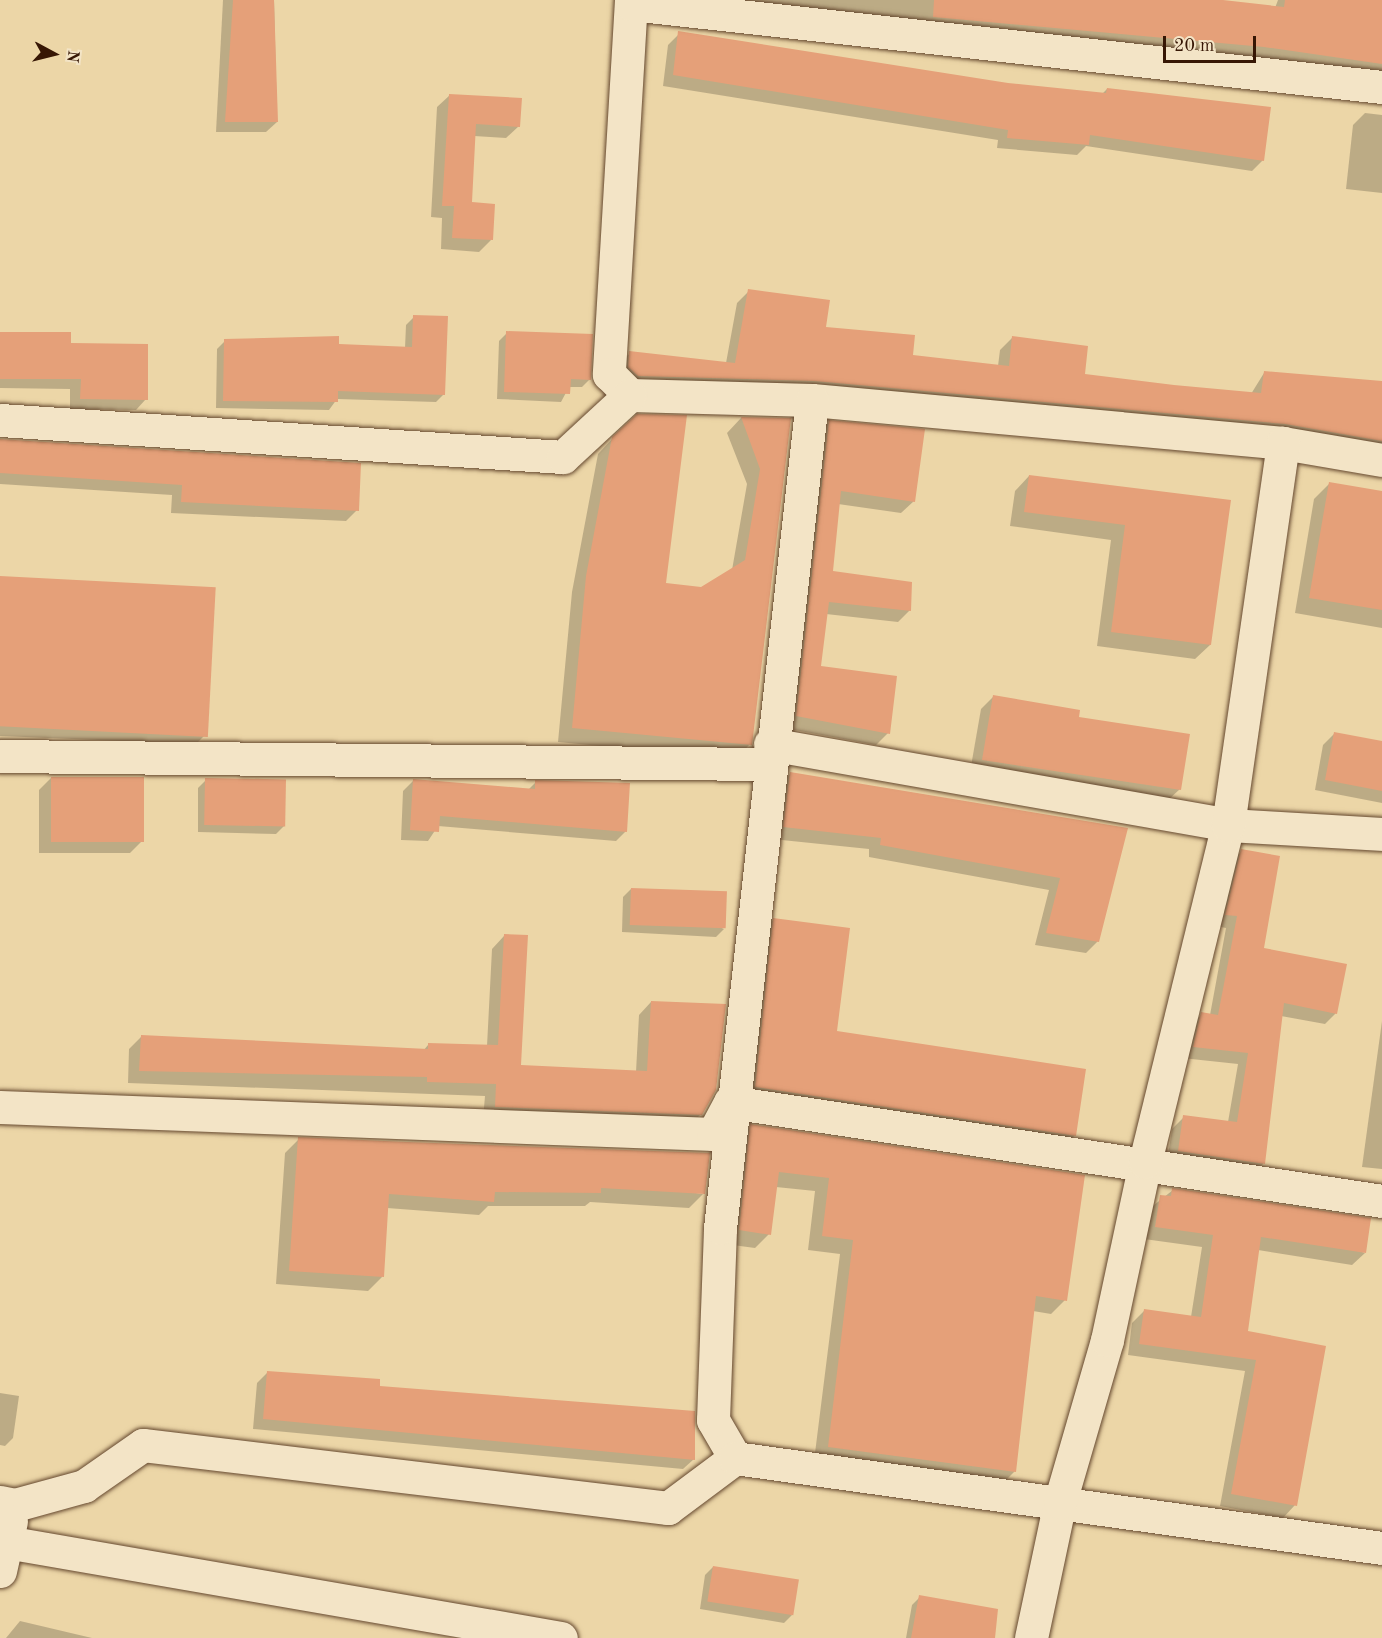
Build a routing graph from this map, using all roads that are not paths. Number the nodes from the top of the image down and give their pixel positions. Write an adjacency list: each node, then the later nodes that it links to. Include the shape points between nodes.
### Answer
1 (631, 2): 2 (street); 3 (street, via 609,374)
2 (1382, 87)
3 (630, 395): 4 (street); 5 (street, via 563,457)
4 (812, 400): 6 (street); 8 (street)
5 (0, 420)
6 (1283, 443): 7 (street); 10 (street)
7 (1382, 460)
8 (770, 754): 9 (street); 10 (street); 12 (street)
9 (0, 756)
10 (1228, 825): 11 (street); 14 (street)
11 (1382, 834)
12 (730, 1102): 13 (street, via 713,1134); 14 (street); 16 (street, via 712,1420)
13 (0, 1107)
14 (1145, 1162): 15 (street); 17 (street, via 1107,1340)
15 (1382, 1202)
16 (735, 1458): 17 (street); 18 (street, via 668,1508 143,1445 84,1486)
17 (1060, 1502): 19 (street); 22 (street)
18 (7, 1504): 20 (street)
19 (1382, 1548)
20 (3, 1556): 21 (street)
21 (561, 1638)
22 (1030, 1638)

